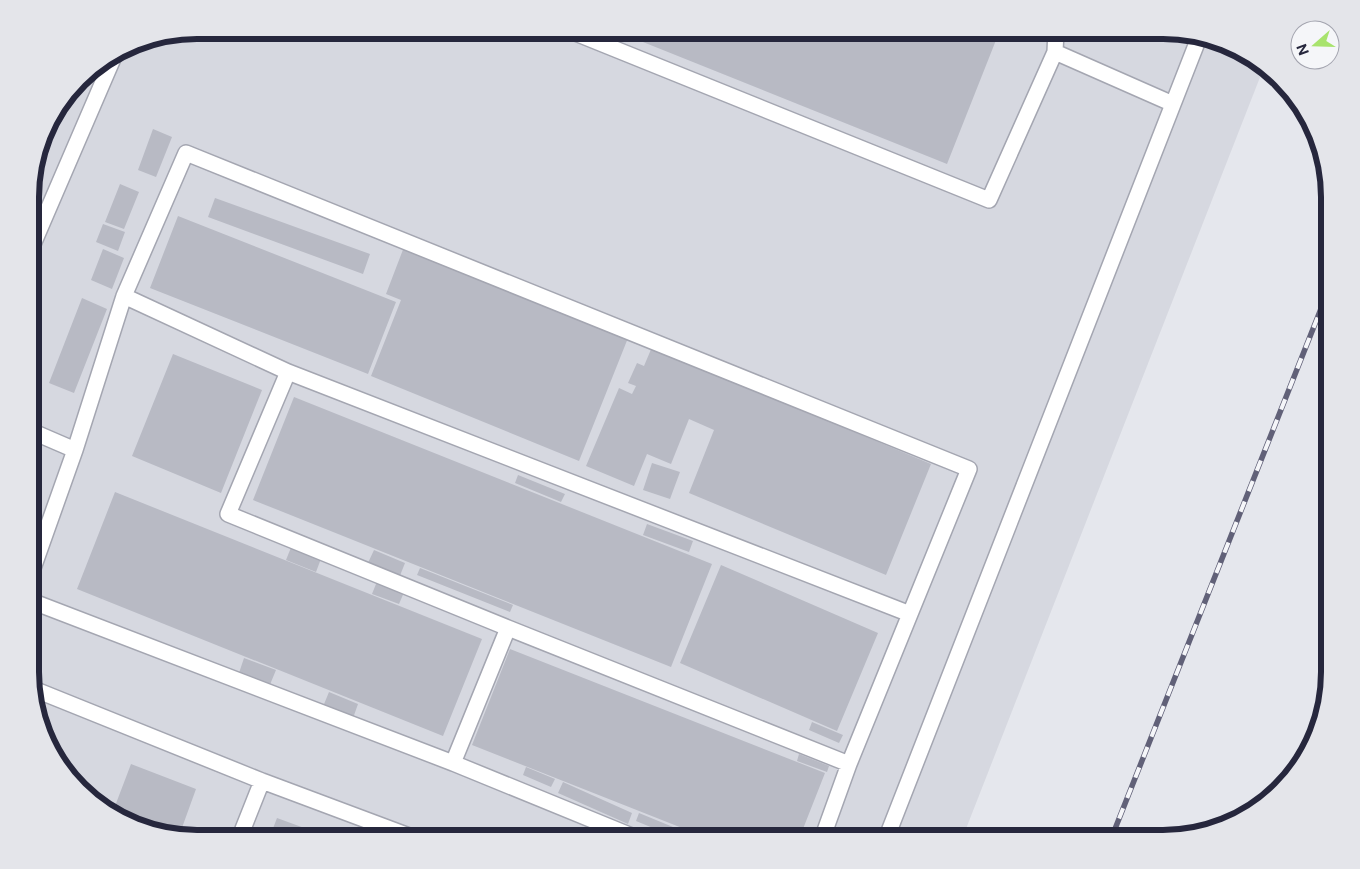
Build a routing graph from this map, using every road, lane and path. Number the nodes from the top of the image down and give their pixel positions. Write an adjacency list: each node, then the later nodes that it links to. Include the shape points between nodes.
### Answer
1 (590, 39): 4 (street, via 989,200)
2 (1056, 39): 4 (street)
3 (1197, 43): 6 (street)
4 (1055, 52): 6 (street)
5 (111, 64): 7 (street)
6 (1173, 104): 24 (street)
7 (39, 231)
8 (124, 296): 9 (street); 11 (street); 14 (street, via 186,153 969,469)
9 (288, 372): 14 (street); 15 (street, via 228,514)
10 (39, 435): 11 (street)
11 (75, 450): 12 (street)
12 (39, 551)
13 (39, 604): 17 (street)
14 (910, 614): 18 (street)
15 (508, 628): 17 (street); 18 (street)
16 (40, 692): 19 (street)
17 (453, 763): 22 (street)
18 (849, 764): 23 (street)
19 (262, 781): 20 (street); 21 (street)
20 (243, 830)
21 (393, 830)
22 (617, 830)
23 (825, 830)
24 (890, 830)

